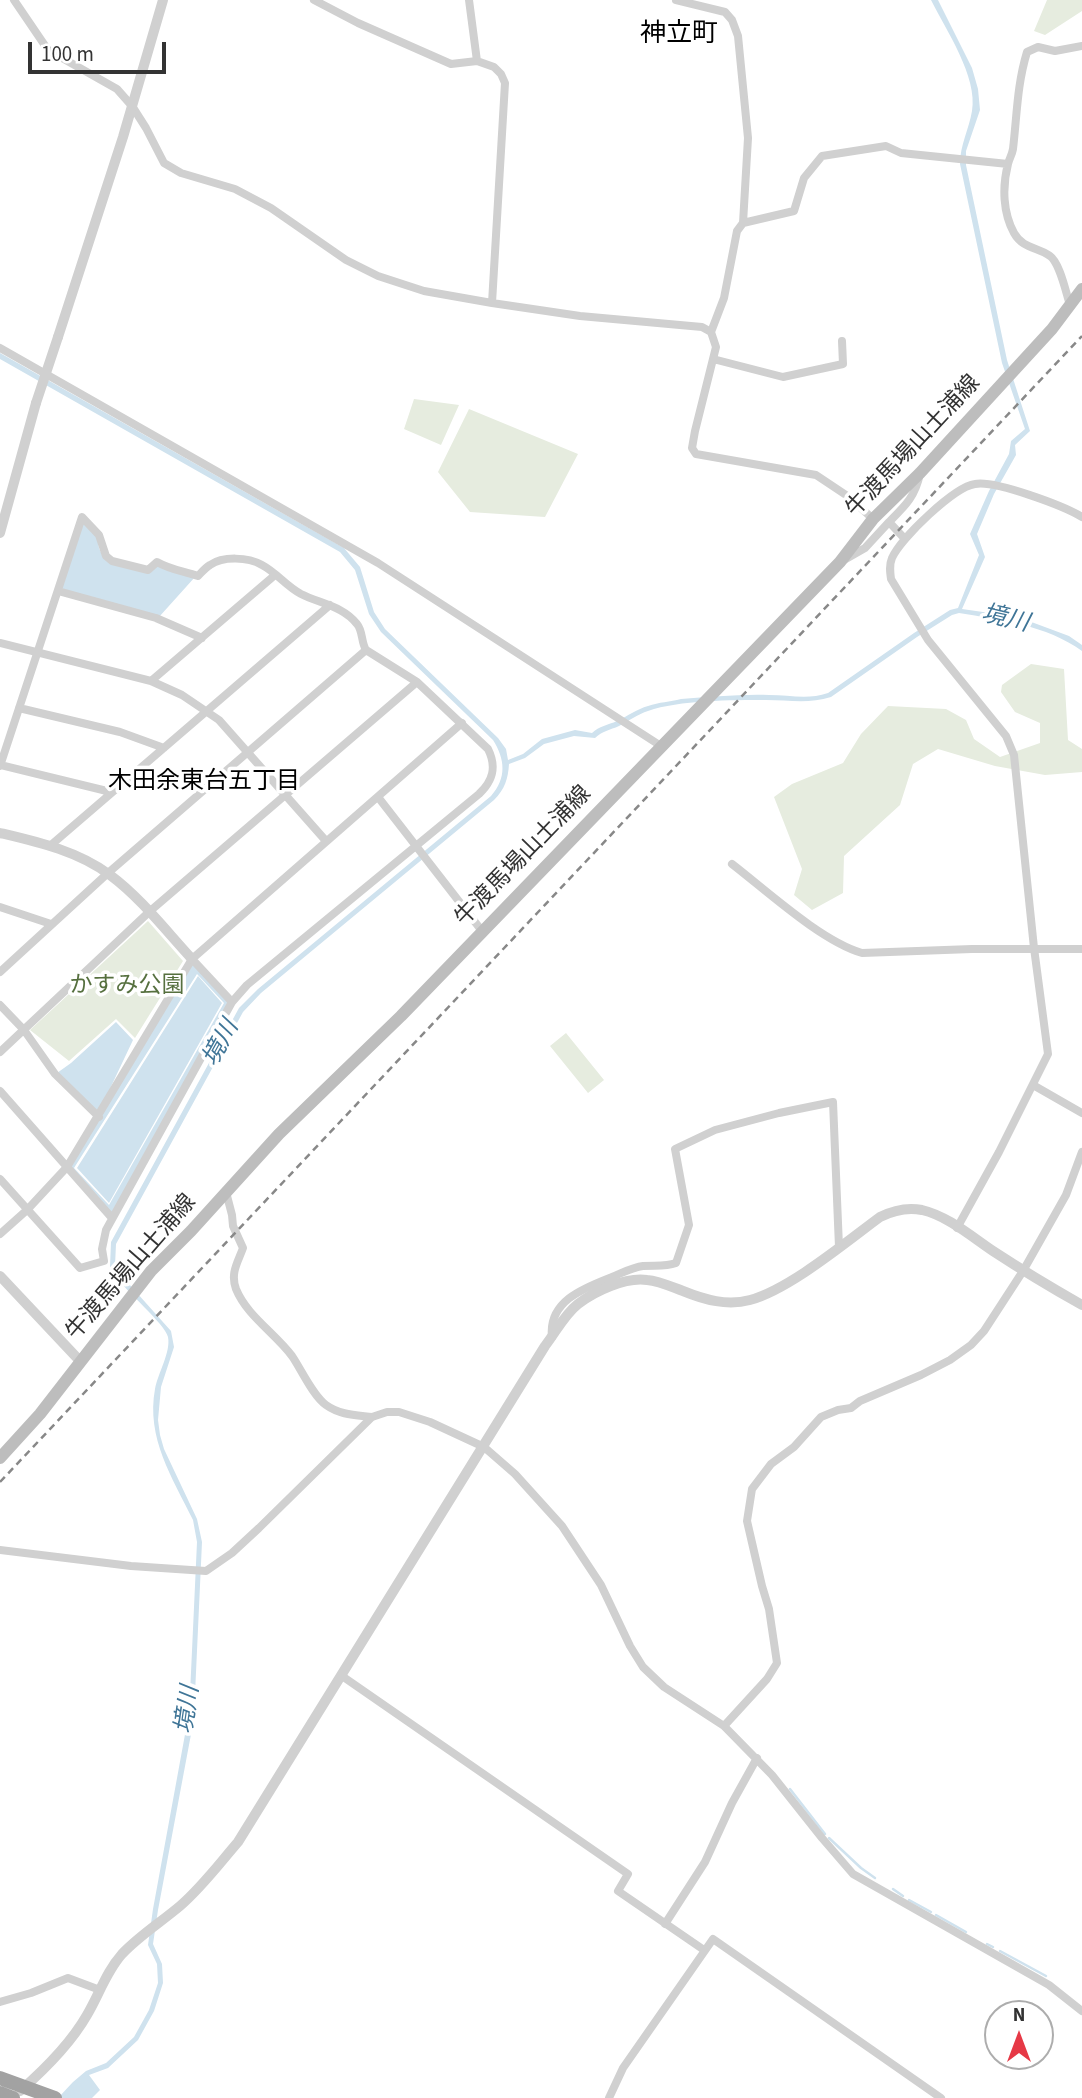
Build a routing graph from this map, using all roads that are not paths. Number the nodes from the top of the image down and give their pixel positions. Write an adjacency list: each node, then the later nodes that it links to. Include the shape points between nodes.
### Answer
1 (14, 0): 8 (street, via 48,50 117,89)
2 (163, 0): 8 (street)
3 (314, 0): 7 (street, via 451,64)
4 (469, 0): 7 (street)
5 (676, 0): 10 (street, via 725,12 738,36 748,138)
6 (1082, 46): 9 (street, via 1055,51 1038,47 1027,52 1017,89)
7 (477, 61): 12 (street, via 494,67 505,83)
8 (132, 106): 12 (street, via 164,163 181,173 259,201 377,276 424,291); 22 (street, bridge, via 36,403)
9 (1008, 164): 10 (street, via 901,153 886,146 822,156 804,178 794,211); 13 (street, via 1005,212 1015,236 1056,262)
10 (743, 223): 14 (street, via 737,231 724,298)
11 (1082, 289): 13 (main road, 牛渡馬場山土浦線)
12 (492, 303): 14 (street, via 702,327)
13 (1070, 305): 18 (main road, 牛渡馬場山土浦線)
14 (711, 332): 17 (street, via 716,347)
15 (842, 341): 17 (street, via 843,364 783,377)
16 (0, 348): 37 (street, via 378,563)
17 (713, 359): 20 (street, via 695,431 692,448 696,454 816,475)
18 (920, 473): 20 (main road, 牛渡馬場山土浦線); 21 (street, via 911,500)
19 (1082, 517): 23 (street, via 991,484 974,484 946,500)
20 (873, 519): 24 (main road, 牛渡馬場山土浦線)
21 (889, 522): 23 (street); 24 (street, via 865,548)
22 (0, 533)
23 (905, 539): 54 (street, via 892,559 891,579 928,640 1006,736 1014,755)
24 (840, 562): 37 (main road, 牛渡馬場山土浦線)
25 (275, 575): 26 (street, via 261,564 240,558 210,564 198,576 157,562 148,570 112,562 99,535 82,517); 27 (street, via 289,587); 28 (street)
26 (58, 591): 28 (street, via 156,618); 31 (street)
27 (330, 605): 30 (street, via 357,624); 35 (street)
28 (202, 638): 32 (street)
29 (0, 643): 31 (street)
30 (366, 650): 33 (street); 39 (street)
31 (37, 652): 32 (street); 34 (street)
32 (151, 681): 35 (street)
33 (417, 681): 36 (street); 42 (street)
34 (19, 708): 38 (street, via 120,732); 40 (street)
35 (207, 710): 38 (street); 39 (street)
36 (462, 723): 43 (street); 47 (street, via 488,749 493,764 491,780)
37 (661, 746): 53 (main road, 牛渡馬場山土浦線)
38 (164, 748): 41 (street)
39 (248, 751): 42 (street); 49 (street)
40 (0, 766): 41 (street)
41 (111, 792): 46 (street)
42 (286, 795): 45 (street); 51 (street)
43 (378, 797): 45 (street); 47 (street)
44 (0, 833): 46 (street)
45 (326, 841): 56 (street)
46 (51, 845): 49 (street)
47 (417, 845): 53 (street); 58 (street)
48 (732, 864): 54 (street, via 845,948 862,953)
49 (108, 873): 51 (street); 52 (street)
50 (0, 907): 52 (street)
51 (149, 912): 56 (street); 60 (street)
52 (51, 925): 57 (street)
53 (482, 931): 69 (main road, 牛渡馬場山土浦線)
54 (1034, 948): 55 (street); 62 (street, via 1048,1054)
55 (1082, 949)
56 (192, 959): 58 (street); 65 (street)
57 (0, 972)
58 (232, 1002): 71 (street)
59 (0, 1005): 60 (street)
60 (24, 1030): 61 (street); 65 (street, via 55,1074)
61 (0, 1052)
62 (1033, 1085): 64 (street); 72 (street)
63 (0, 1091): 67 (street)
64 (1082, 1113)
65 (99, 1117): 67 (street)
66 (1082, 1153): 75 (street, via 1066,1195)
67 (66, 1167): 70 (street); 71 (street)
68 (0, 1179): 70 (street)
69 (226, 1192): 79 (main road, 牛渡馬場山土浦線, via 151,1272); 80 (street, via 243,1248 233,1274 244,1303 290,1353 323,1403 352,1416)
70 (27, 1210): 71 (street, via 80,1268 104,1261 104,1239); 73 (street)
71 (112, 1218)
72 (957, 1228): 74 (street, via 932,1213 898,1210 880,1217); 75 (street)
73 (0, 1234)
74 (839, 1247): 78 (street, via 780,1287 750,1300 722,1303 648,1280 616,1285 577,1305); 78 (street, via 833,1102 715,1129 675,1149 689,1225 676,1263 641,1266 572,1296 558,1309)
75 (1023, 1270): 77 (street); 85 (street, via 971,1345 921,1375 821,1417 771,1464 752,1489 747,1521 777,1663)
76 (0, 1276): 79 (street)
77 (1082, 1305)
78 (552, 1337): 81 (street)
79 (80, 1361): 82 (main road, 牛渡馬場山土浦線)
80 (372, 1417): 81 (street, via 399,1412); 83 (street, via 259,1528 206,1571)
81 (484, 1447): 84 (street); 85 (street, via 515,1474 569,1536 601,1585 643,1667 664,1687)
82 (0, 1458)
83 (0, 1550)
84 (342, 1676): 87 (street, via 628,1874 618,1891); 89 (street, via 237,1842 210,1877 124,1953)
85 (724, 1726): 86 (street)
86 (757, 1758): 87 (street, via 705,1862); 91 (street, via 853,1874 1049,1984)
87 (665, 1924): 88 (street)
88 (704, 1951): 97 (street, via 623,2068); 98 (street, via 713,1939)
89 (100, 1990): 90 (street, via 68,1978); 93 (street, via 78,2029)
90 (0, 2002)
91 (1082, 2011)
92 (0, 2078): 93 (highway)
93 (25, 2087): 95 (highway); 96 (street)
94 (0, 2093): 96 (highway)
95 (49, 2096)
96 (12, 2098)
97 (609, 2098)
98 (941, 2098)

